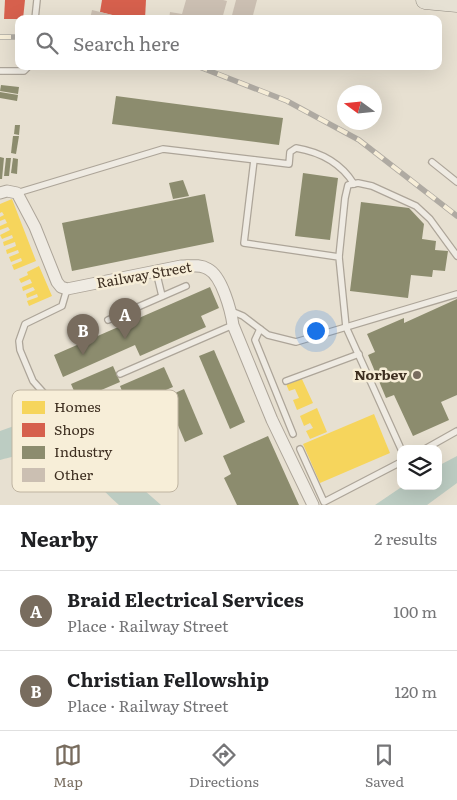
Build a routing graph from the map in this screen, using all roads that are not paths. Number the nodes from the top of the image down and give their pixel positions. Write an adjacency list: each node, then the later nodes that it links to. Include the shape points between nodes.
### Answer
1 (38, 0): 4 (lane)
2 (425, 0): 3 (main road)
3 (457, 4)
4 (36, 15)
5 (25, 70): 6 (lane)
6 (0, 71)
7 (254, 160): 10 (lane, via 288,164 290,152 296,148 311,151 333,162 348,174); 12 (lane, via 163,149); 13 (lane, via 244,243)
8 (432, 162): 9 (lane)
9 (457, 182)
10 (354, 184): 13 (lane, via 348,185 344,198); 14 (lane, via 372,186 416,206)
11 (0, 193): 12 (street)
12 (17, 193): 17 (street, via 57,282)
13 (339, 256): 23 (lane)
14 (457, 256)
15 (156, 271): 17 (street, Railway Street); 19 (lane); 20 (street, Railway Street, via 189,266 209,269 217,277)
16 (186, 286): 19 (lane)
17 (68, 289): 28 (lane, via 62,306 26,324 19,341 34,381)
18 (457, 294): 23 (lane)
19 (162, 296): 21 (lane)
20 (231, 311): 22 (street, Railway Street); 24 (lane)
21 (108, 320)
22 (233, 325): 26 (lane); 35 (street, Railway Street)
23 (346, 327): 24 (lane, via 296,342 268,335); 25 (lane)
24 (260, 329): 30 (lane, via 256,340)
25 (359, 354): 27 (lane); 31 (lane)
26 (120, 374)
27 (286, 381)
28 (42, 390)
29 (457, 431): 32 (lane)
30 (293, 434)
31 (399, 445)
32 (432, 445)
33 (300, 448): 34 (lane, via 324,502)
34 (397, 464)
35 (312, 505)

